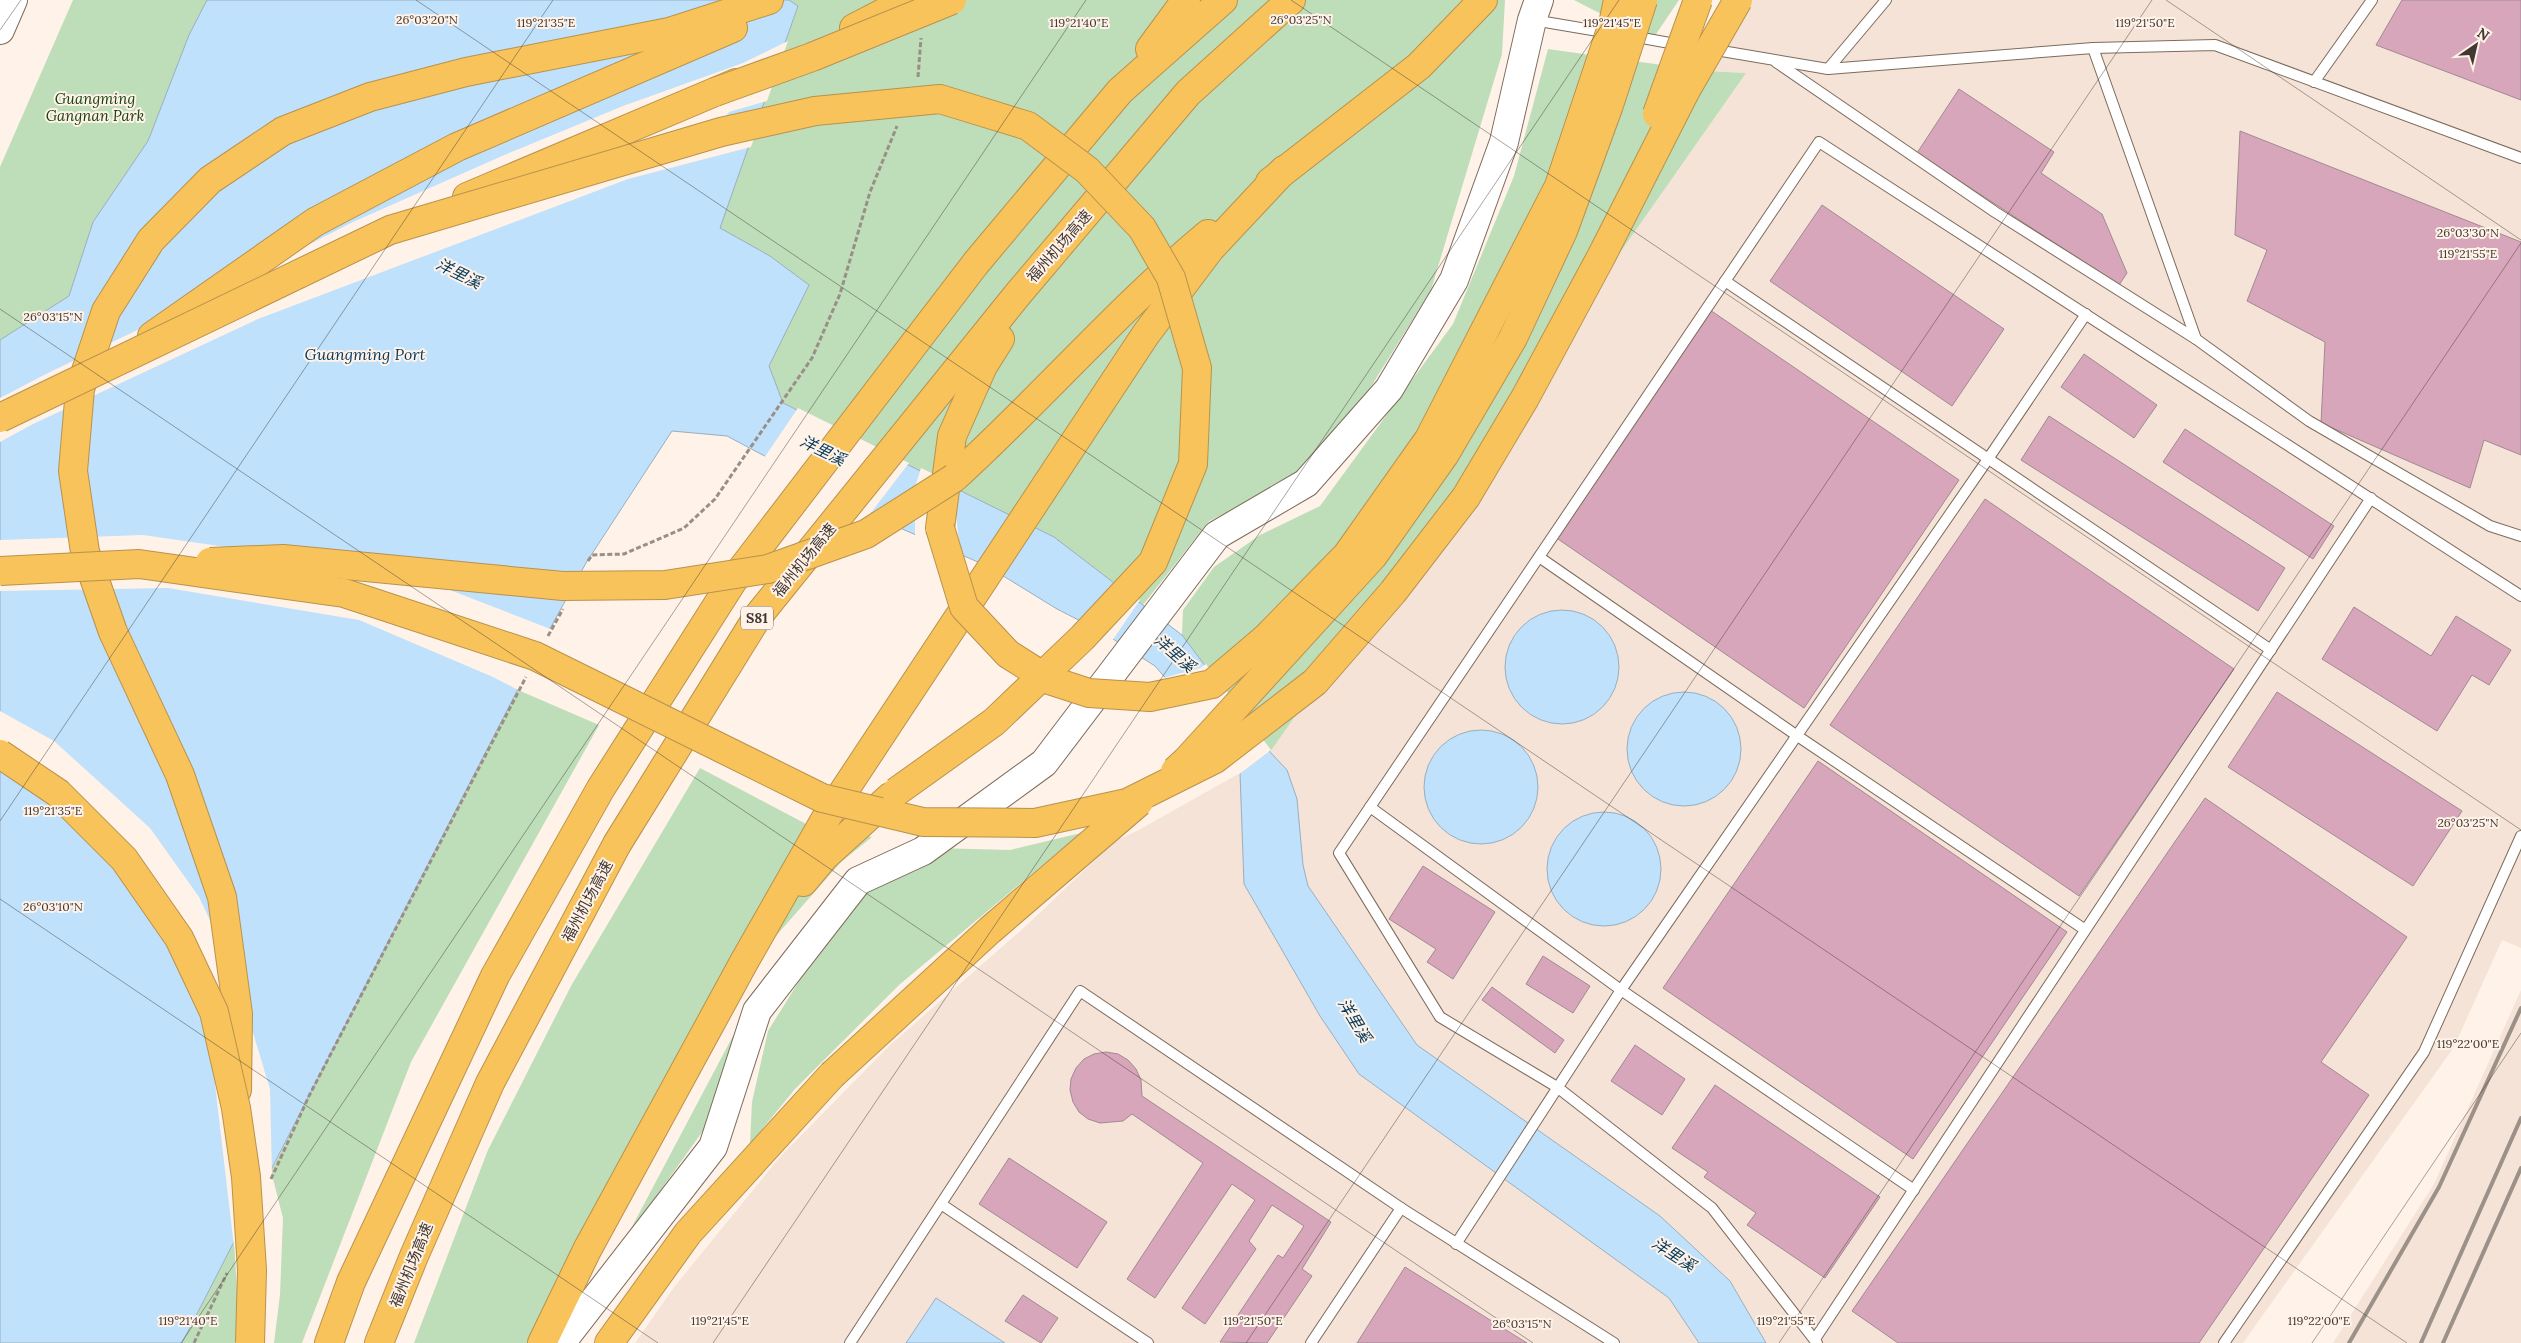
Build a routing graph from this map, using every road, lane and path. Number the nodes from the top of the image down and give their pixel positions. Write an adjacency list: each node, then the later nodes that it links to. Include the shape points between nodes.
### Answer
1 (13, 0): 17 (main road)
2 (769, 0): 59 (highway, bridge, via 670,32 466,72 370,96 283,131 210,180 151,240 106,311 80,389 73,471 85,552 113,632 180,775 222,897 238,1014)
3 (787, 0): 37 (highway, via 739,25 457,147 324,218)
4 (908, 0): 27 (highway, bridge)
5 (952, 0): 27 (highway, bridge)
6 (1186, 0): 26 (highway)
7 (1223, 0): 26 (highway, S81)
8 (1291, 0): 32 (highway, 福州机场高速 / S81, via 1188,93)
9 (1483, 0): 30 (highway, via 1419,66)
10 (1618, 0): 32 (highway, bridge, via 1559,186 1429,439 1347,554 1266,638 1212,684 1150,697 1089,694 1049,680 1008,654 964,608 940,528 952,436 983,366)
11 (1643, 0): 73 (highway, bridge, via 1610,105 1563,231 1513,338 1445,454 1373,556 1187,760 990,930 832,1075 688,1233)
12 (1698, 0): 33 (highway, bridge)
13 (1738, 0): 33 (highway, bridge, via 1686,90)
14 (1886, 0): 23 (lane)
15 (2372, 0): 24 (lane)
16 (1535, 10): 20 (lane); 72 (main road, via 1504,142 1454,280 1388,389 1306,483 1217,535 1044,763 923,851 858,881 757,1011 713,1147)
17 (0, 30)
18 (1708, 33): 20 (lane)
19 (921, 37): 25 (path)
20 (1704, 48): 22 (lane)
21 (2093, 48): 23 (lane); 24 (lane, via 2215,45); 36 (lane)
22 (1773, 60): 23 (lane); 36 (lane, via 1995,212)
23 (1828, 69)
24 (2314, 82): 29 (lane)
25 (915, 83)
26 (1120, 91): 69 (highway, S81, bridge, via 976,263 732,582 612,771 496,976 352,1282)
27 (715, 92): 31 (highway, bridge)
28 (900, 120): 44 (path, via 870,192 840,294 812,358 715,499 684,528 624,554 592,555)
29 (2521, 158)
30 (1284, 170): 43 (highway, bridge, via 1171,265 1007,430 954,478 866,534 768,569 665,586 563,586 283,559); 56 (highway, via 1210,249 1146,334 826,818)
31 (390, 230): 37 (highway, bridge); 56 (highway, bridge, via 721,132 815,111 940,99 1028,126 1087,170 1142,228 1171,278 1197,368 1193,464 1153,562 1082,638 994,722 896,792 824,857 778,911)
32 (1067, 238): 70 (highway, 福州机场高速 / S81, bridge, via 758,616 617,844 490,1083)
33 (1601, 257): 43 (highway, bridge, via 1525,398 1466,496 1393,592 1315,682 1215,759 1127,803 1044,821 923,822 822,798 536,656 344,593)
34 (1725, 282): 35 (lane, via 1819,142); 39 (lane); 42 (lane)
35 (2086, 314): 39 (lane); 40 (lane)
36 (2196, 340): 41 (lane, via 2309,421 2490,526)
37 (122, 357): 38 (highway, bridge)
38 (0, 418)
39 (1988, 459): 49 (lane); 51 (lane)
40 (2371, 498): 46 (lane); 49 (lane)
41 (2521, 536)
42 (1539, 557): 51 (lane); 53 (lane)
43 (138, 564): 45 (highway, bridge)
44 (587, 564)
45 (0, 571)
46 (2521, 596)
47 (563, 607): 48 (path)
48 (545, 642)
49 (2271, 650): 55 (lane)
50 (530, 669): 60 (path, via 309,1096)
51 (1796, 735): 55 (lane); 57 (lane)
52 (0, 754): 59 (highway, bridge, via 58,793 124,860 179,938 214,1012)
53 (1370, 807): 57 (lane); 58 (lane, via 1339,853 1440,1017)
54 (2521, 836): 78 (lane, via 2424,1052)
55 (2084, 929): 61 (lane)
56 (744, 962): 71 (highway, via 587,1250)
57 (1621, 990): 58 (lane); 61 (lane)
58 (1557, 1087): 64 (lane); 66 (lane, via 1712,1208)
59 (236, 1108): 68 (highway, bridge, via 246,1176 252,1270)
60 (267, 1186)
61 (1914, 1190): 66 (lane)
62 (941, 1204): 63 (lane, via 1080,991); 74 (lane); 75 (lane)
63 (1401, 1208): 64 (lane); 76 (lane)
64 (1456, 1244): 77 (lane)
65 (230, 1267): 67 (path)
66 (1816, 1341)
67 (194, 1343)
68 (250, 1343)
69 (329, 1343)
70 (379, 1343)
71 (542, 1343)
72 (561, 1343)
73 (609, 1343)
74 (850, 1343)
75 (1148, 1343)
76 (1311, 1343)
77 (1614, 1343)
78 (2224, 1343)

